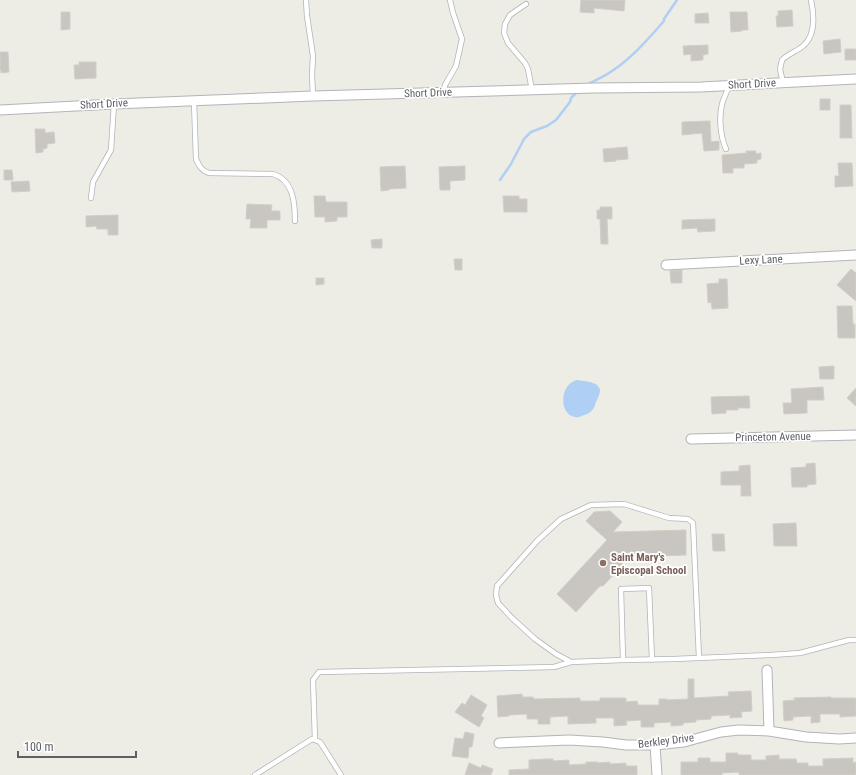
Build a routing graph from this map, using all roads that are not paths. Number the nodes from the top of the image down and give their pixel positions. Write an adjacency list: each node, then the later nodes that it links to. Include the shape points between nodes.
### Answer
1 (306, 0): 10 (lane, via 313,56)
2 (450, 0): 9 (lane, via 462,39 456,66)
3 (811, 0): 6 (lane, via 811,36 803,46 782,60 780,69)
4 (526, 4): 8 (lane, via 510,15 504,33 508,43 528,69)
5 (856, 79): 6 (street, Short Drive)
6 (783, 83): 7 (street, Short Drive)
7 (730, 85): 8 (street, Short Drive); 14 (lane, via 722,103 721,113)
8 (532, 90): 9 (street, Short Drive)
9 (444, 92): 10 (street, Short Drive)
10 (313, 96): 11 (street, Short Drive)
11 (194, 101): 12 (street, Short Drive); 16 (lane, via 196,159 200,167 209,173 273,174 281,177 292,191)
12 (114, 104): 13 (street, Short Drive); 15 (lane, via 111,150 94,182)
13 (0, 110)
14 (726, 149)
15 (91, 198)
16 (295, 220)
17 (856, 255): 18 (street, Lexy Lane)
18 (666, 265)
19 (856, 435): 20 (street, Princeton Avenue)
20 (691, 439)
21 (856, 640): 22 (lane, via 800,653)
22 (699, 658): 24 (lane); 25 (lane, via 693,523 688,519 669,518 624,504 591,506 561,519 537,541 497,586 498,604 535,639)
23 (623, 660): 24 (lane); 24 (lane, via 621,589 649,588); 25 (lane)
24 (652, 660)
25 (571, 662): 29 (lane, via 554,667 319,672 313,680)
26 (767, 670): 27 (street)
27 (769, 731): 28 (street, Berkley Drive, via 806,737); 31 (street, Berkley Drive, via 721,732 684,742)
28 (856, 738)
29 (315, 740): 32 (lane, via 312,739); 33 (lane, via 320,742)
30 (499, 743): 31 (street, Berkley Drive, via 569,740)
31 (655, 745): 34 (street)
32 (256, 775)
33 (341, 775)
34 (657, 775)

